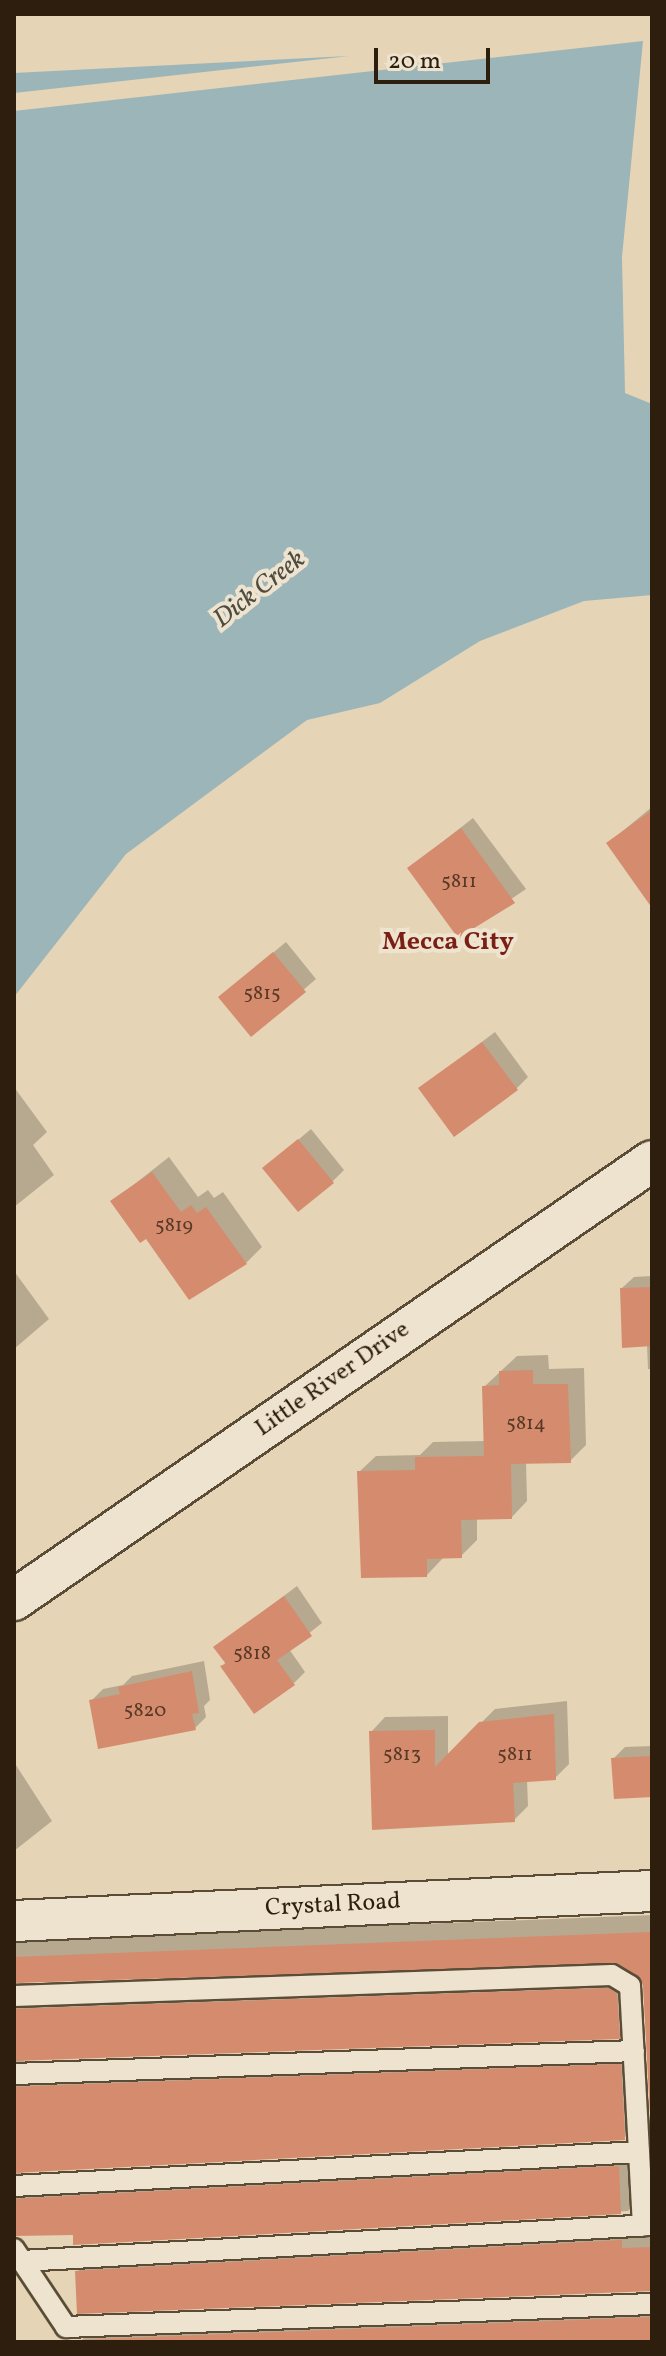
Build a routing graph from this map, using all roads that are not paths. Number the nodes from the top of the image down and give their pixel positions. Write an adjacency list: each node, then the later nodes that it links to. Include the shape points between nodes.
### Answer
1 (652, 1161): 2 (street, Little River Drive)
2 (14, 1600)
3 (652, 1891): 4 (street, Crystal Road)
4 (14, 1921)
5 (14, 1996): 6 (lane, via 612,1975 630,1986)
6 (634, 2051): 7 (lane); 8 (lane)
7 (14, 2074)
8 (639, 2152): 9 (lane); 10 (lane)
9 (14, 2186)
10 (647, 2226): 11 (lane)
11 (18, 2255): 12 (lane, via 66,2327)
12 (652, 2304)

